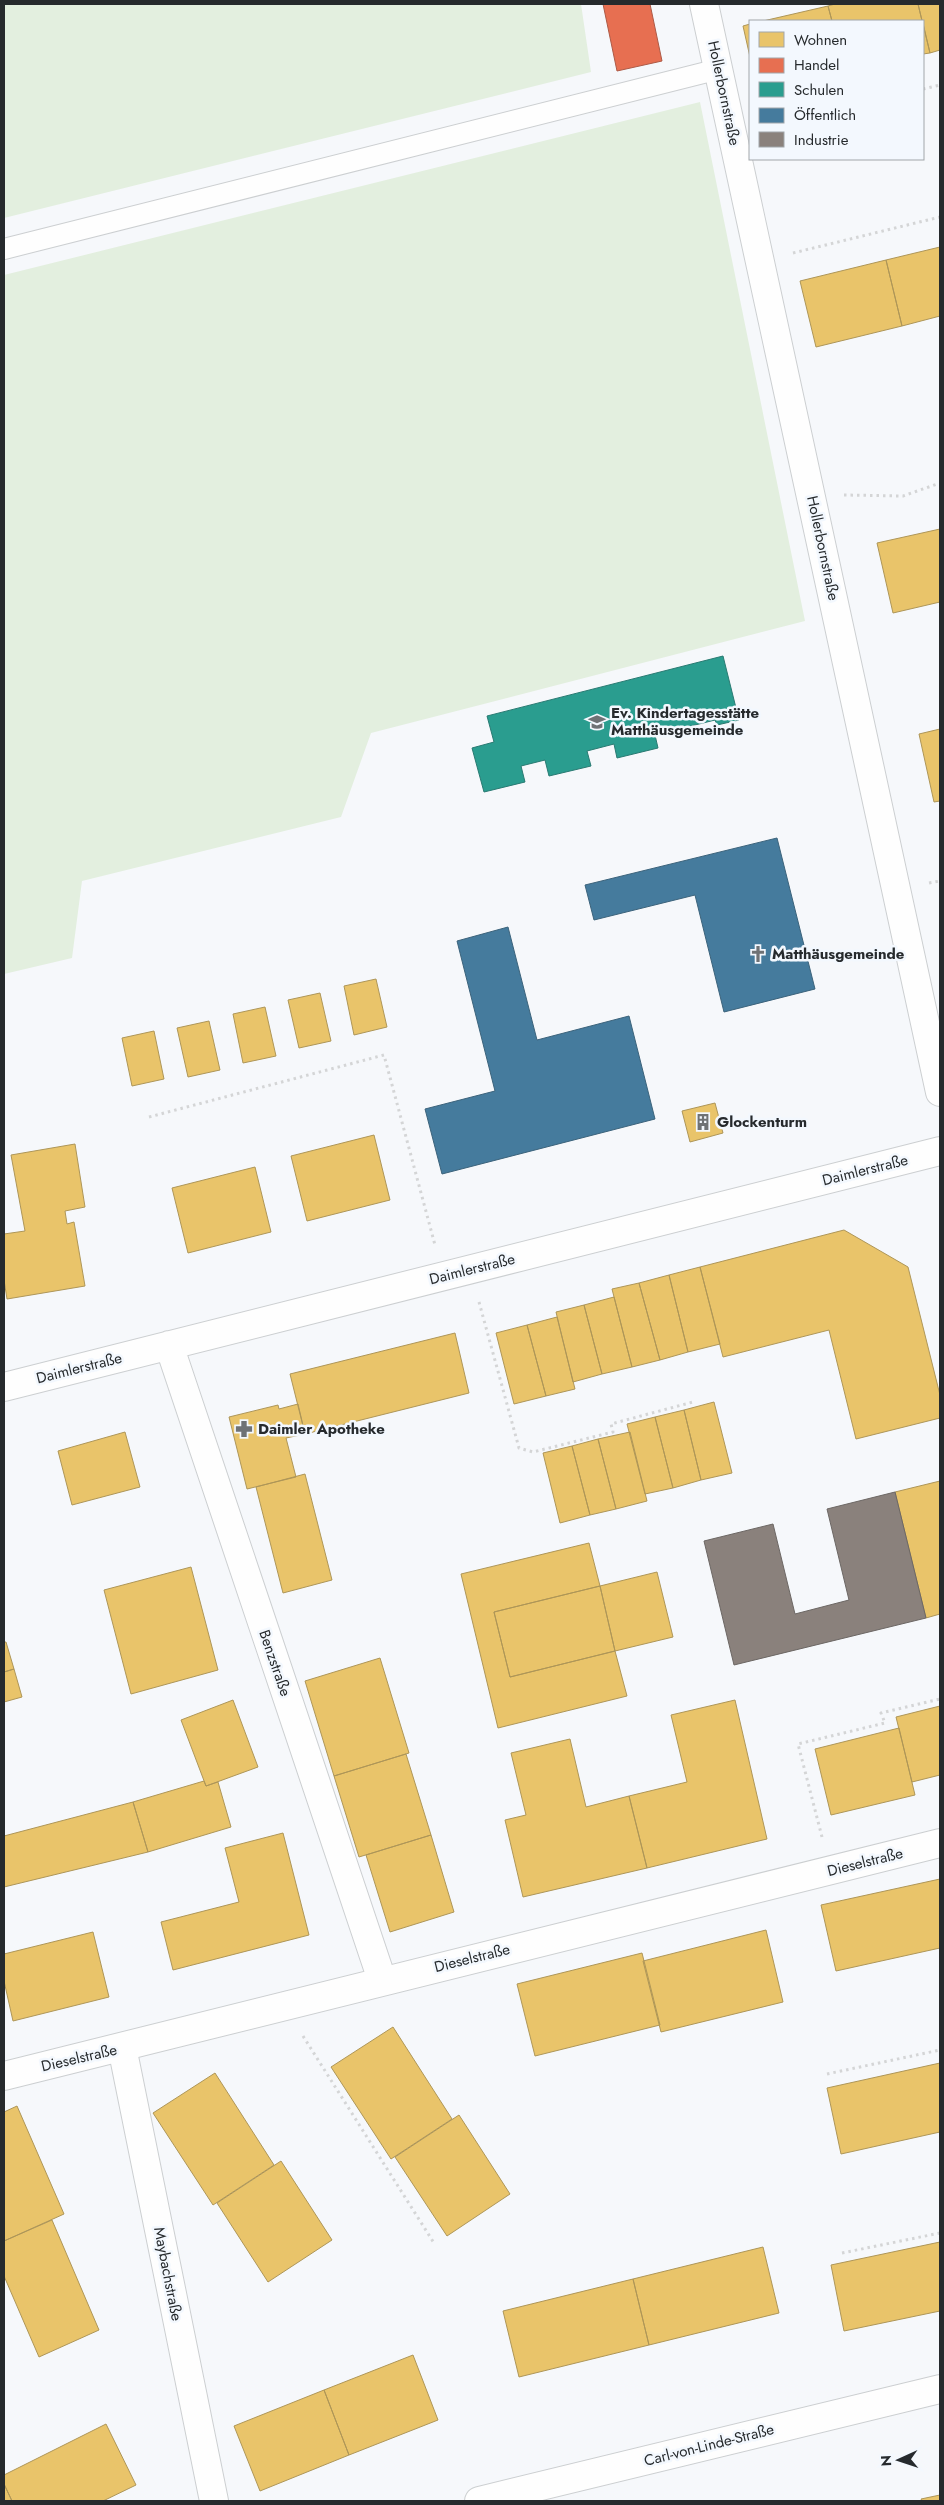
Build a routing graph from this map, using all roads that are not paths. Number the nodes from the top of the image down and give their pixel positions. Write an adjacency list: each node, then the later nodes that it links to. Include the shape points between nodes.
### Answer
1 (704, 4): 2 (street, Hollerbornstraße)
2 (719, 69): 3 (lane); 4 (street, Hollerbornstraße)
3 (4, 249)
4 (940, 1092)
5 (940, 1152): 6 (street, Daimlerstraße)
6 (169, 1346): 7 (street, Daimlerstraße); 9 (street, Benzstraße)
7 (4, 1387)
8 (940, 1843): 9 (street, Dieselstraße)
9 (382, 1980): 10 (street, Dieselstraße)
10 (122, 2048): 11 (street, Dieselstraße); 13 (street, Maybachstraße)
11 (4, 2076)
12 (940, 2389): 14 (street, Carl-von-Linde-Straße)
13 (214, 2501)
14 (479, 2501)

